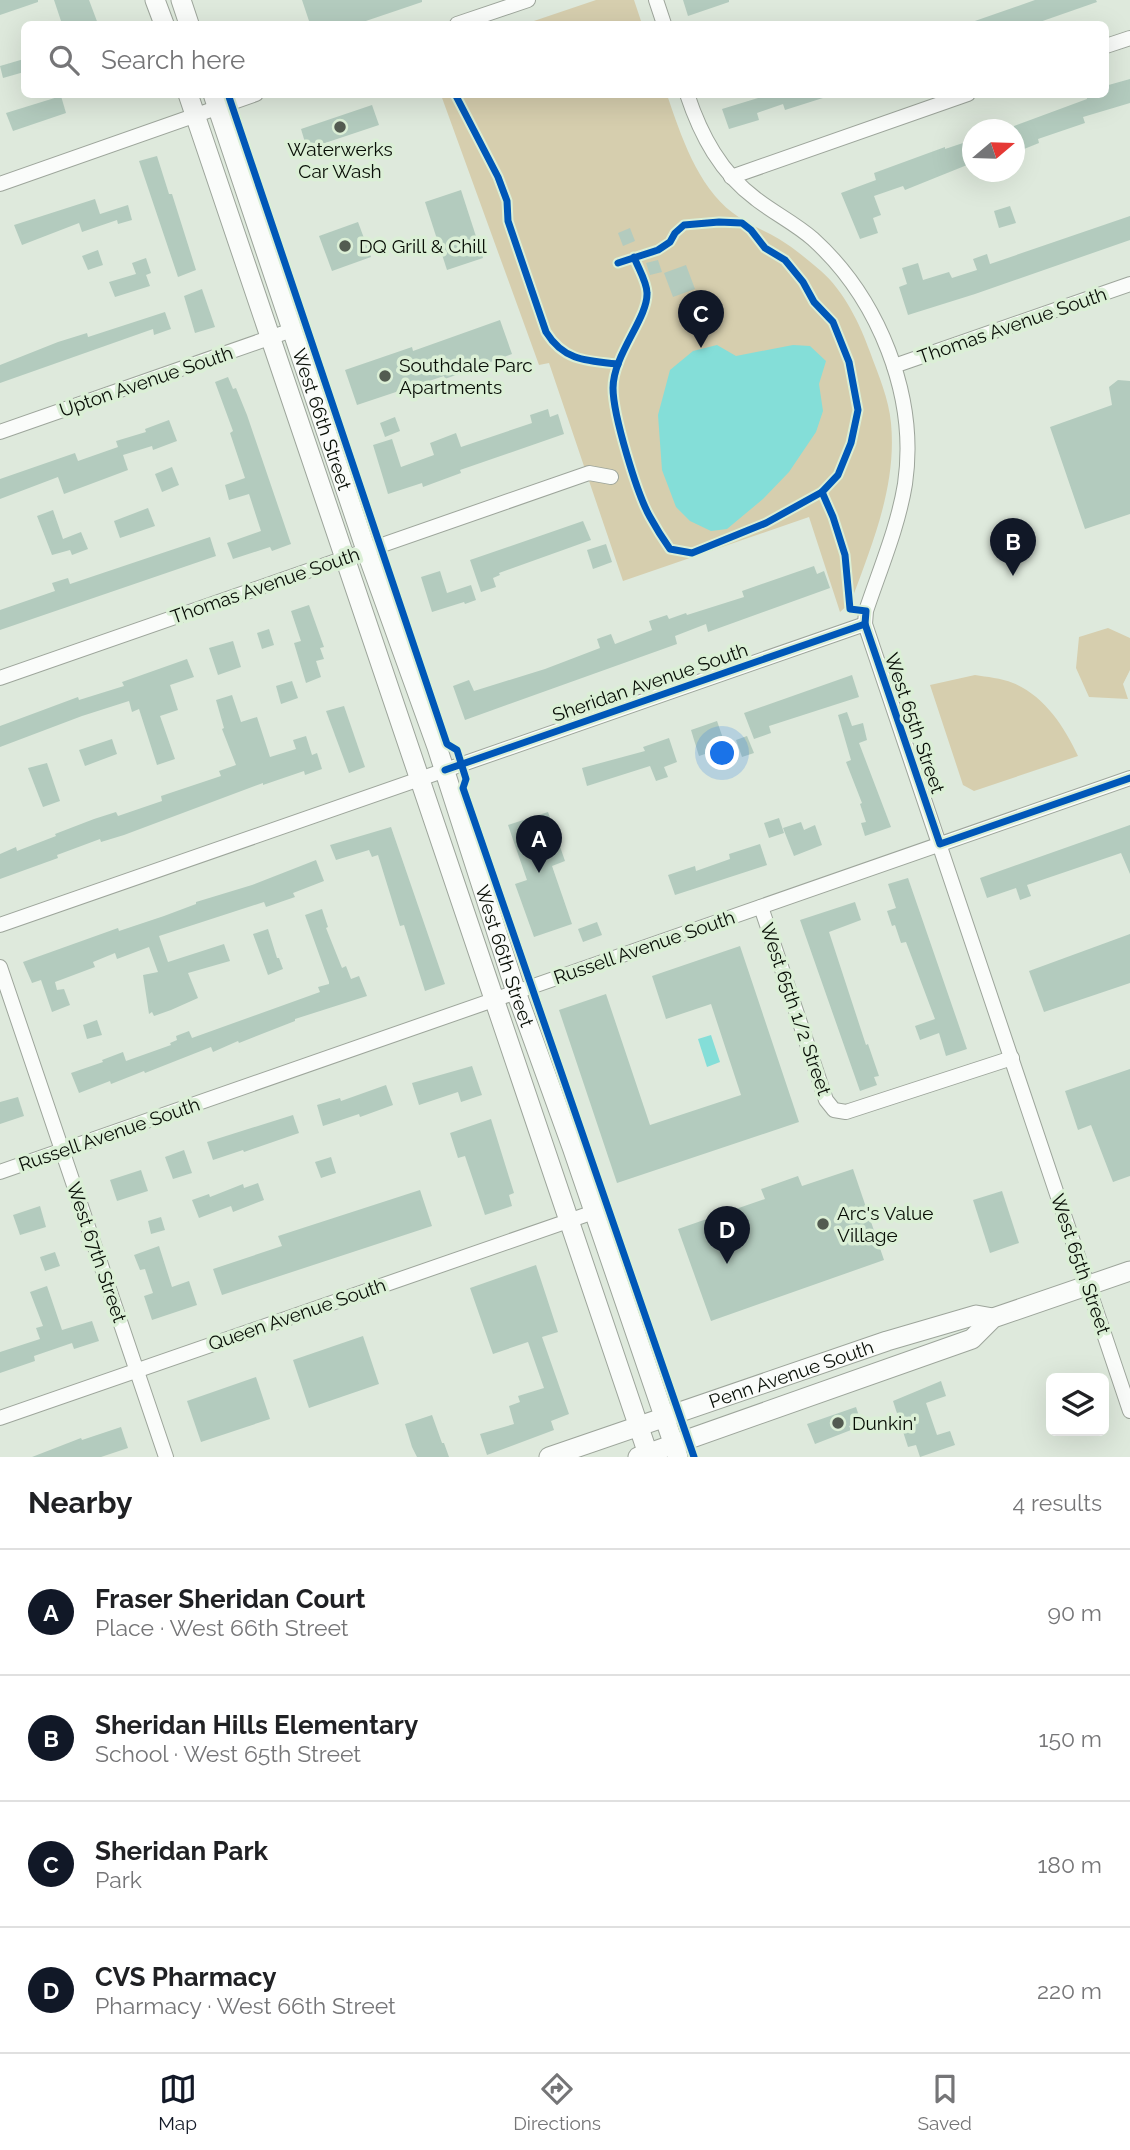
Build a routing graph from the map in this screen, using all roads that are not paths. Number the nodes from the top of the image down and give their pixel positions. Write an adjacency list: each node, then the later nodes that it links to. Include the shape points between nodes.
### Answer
1 (156, 0): 5 (main road)
2 (181, 0): 6 (main road)
3 (528, 0): 7 (street)
4 (656, 0): 8 (street)
5 (163, 21)
6 (188, 21)
7 (466, 21)
8 (663, 21)
9 (1130, 38): 10 (street)
10 (1109, 45)
11 (189, 98): 16 (main road, West 66th Street)
12 (233, 98): 15 (street)
13 (689, 98): 17 (street, via 710,148)
14 (957, 98): 17 (street)
15 (215, 101): 16 (street); 20 (main road, West 66th Street)
16 (195, 116): 18 (street); 21 (main road, West 66th Street)
17 (731, 177): 22 (street, via 811,238 842,269 873,315)
18 (0, 184)
19 (1130, 284): 22 (street, Thomas Avenue South)
20 (292, 330): 21 (street, Upton Avenue South); 25 (main road, West 66th Street)
21 (270, 338): 23 (street, Upton Avenue South); 26 (main road, West 66th Street)
22 (894, 366): 27 (street, via 908,435 905,481)
23 (0, 432)
24 (611, 477): 25 (street, Thomas Avenue South, via 589,473)
25 (366, 550): 26 (street, Thomas Avenue South); 29 (main road, West 66th Street)
26 (345, 558): 28 (street, Thomas Avenue South); 31 (main road, West 66th Street)
27 (865, 624): 29 (street, Sheridan Avenue South); 32 (street, West 65th Street)
28 (0, 678)
29 (444, 770): 31 (street, Sheridan Avenue South); 36 (main road, West 66th Street)
30 (1130, 778): 32 (street, Russell Avenue South)
31 (419, 779): 34 (street, Sheridan Avenue South); 37 (main road, West 66th Street)
32 (940, 844): 33 (street, Russell Avenue South); 38 (street, West 65th Street)
33 (761, 906): 36 (street, Russell Avenue South); 38 (street, West 65th 1/2 Street, via 826,1100 834,1110 846,1112)
34 (0, 925)
35 (0, 967): 39 (street, West 67th Street)
36 (516, 992): 37 (street, Russell Avenue South); 41 (main road, West 66th Street)
37 (495, 999): 39 (street, Russell Avenue South); 42 (main road, West 66th Street)
38 (1012, 1058): 44 (street, West 65th Street)
39 (62, 1150): 40 (street, Russell Avenue South); 46 (street, West 67th Street)
40 (0, 1172)
41 (594, 1212): 42 (street, Queen Avenue South); 48 (main road, West 66th Street)
42 (568, 1220): 46 (street, Queen Avenue South); 50 (main road, West 66th Street)
43 (1130, 1271): 44 (main road, Penn Avenue South)
44 (1088, 1286): 45 (main road, Penn Avenue South); 47 (street, West 65th Street)
45 (993, 1318): 48 (main road, Penn Avenue South, via 976,1315 887,1341); 51 (main road, Penn Avenue South, via 972,1339)
46 (138, 1370): 49 (street, Queen Avenue South); 53 (street, West 67th Street)
47 (1130, 1411)
48 (663, 1416): 50 (main road, Penn Avenue South); 51 (main road, West 66th Street)
49 (0, 1418)
50 (637, 1426): 52 (main road, West 66th Street); 54 (main road, Penn Avenue South)
51 (676, 1451): 52 (main road, Penn Avenue South)
52 (645, 1456)
53 (166, 1457)
54 (549, 1457)

